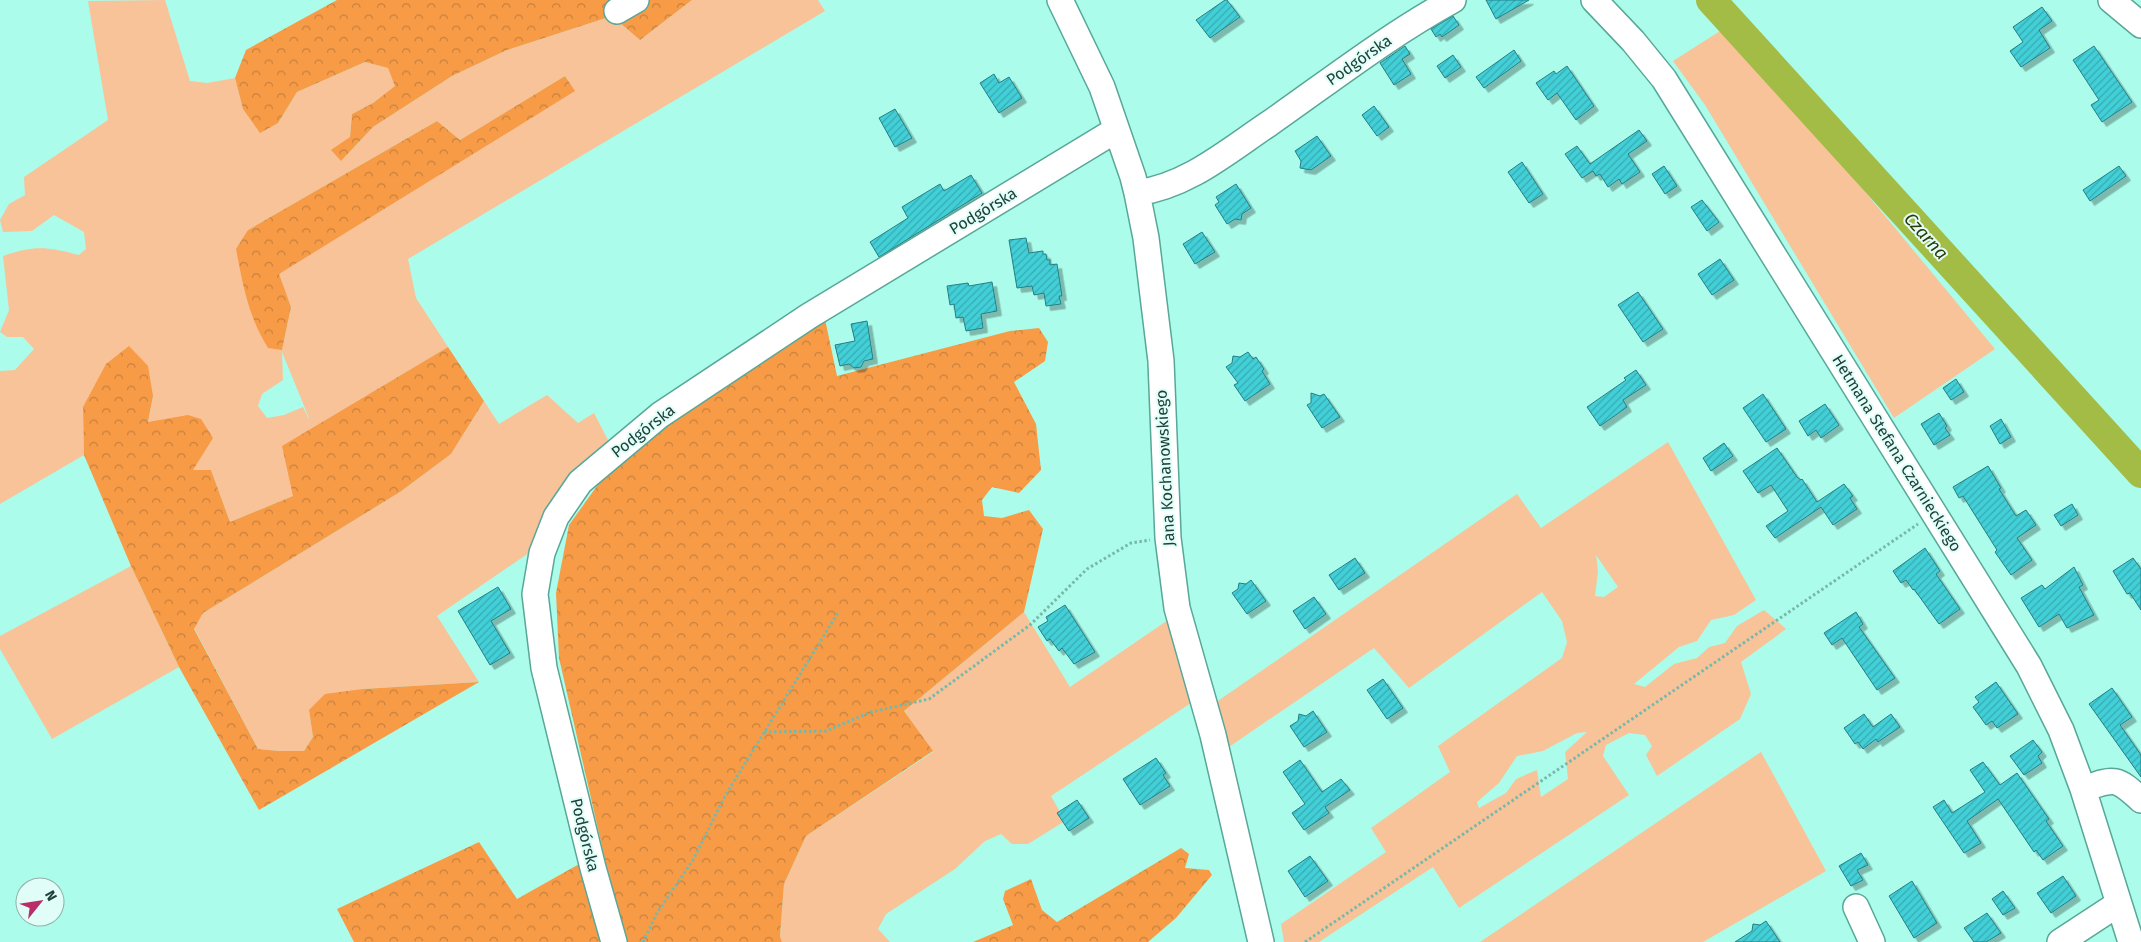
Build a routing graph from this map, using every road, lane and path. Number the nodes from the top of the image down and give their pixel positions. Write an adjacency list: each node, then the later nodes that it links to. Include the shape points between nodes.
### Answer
1 (1060, 0): 6 (street, Jana Kochanowskiego, via 1102,87)
2 (1453, 0): 7 (street, Podgórska, via 1416,20 1184,180)
3 (1594, 0): 8 (street, Hetmana Stefana Czarnieckiego, via 1664,79)
4 (2110, 0): 5 (street)
5 (2141, 24)
6 (1116, 130): 7 (street, Jana Kochanowskiego); 16 (street, Podgórska, via 809,316 660,415 580,482 556,517 542,553 535,594 544,668)
7 (1137, 193): 9 (street, Jana Kochanowskiego, via 1146,238 1160,361)
8 (1934, 513): 12 (street, Hetmana Stefana Czarnieckiego, via 2029,666 2060,730); 19 (path)
9 (1168, 538): 11 (path, via 1130,543 1087,569 1030,625 929,699 871,712 826,731); 18 (street, Jana Kochanowskiego, via 1176,608 1213,735)
10 (839, 611): 11 (path)
11 (764, 732): 17 (path)
12 (2083, 789): 13 (street, via 2109,780 2124,784); 14 (street, Hetmana Stefana Czarnieckiego)
13 (2141, 800)
14 (2118, 904): 21 (street); 22 (street, Hetmana Stefana Czarnieckiego)
15 (1856, 907): 20 (street)
16 (614, 942)
17 (643, 942)
18 (1260, 942)
19 (1305, 942)
20 (1872, 942)
21 (2060, 942)
22 (2131, 942)

